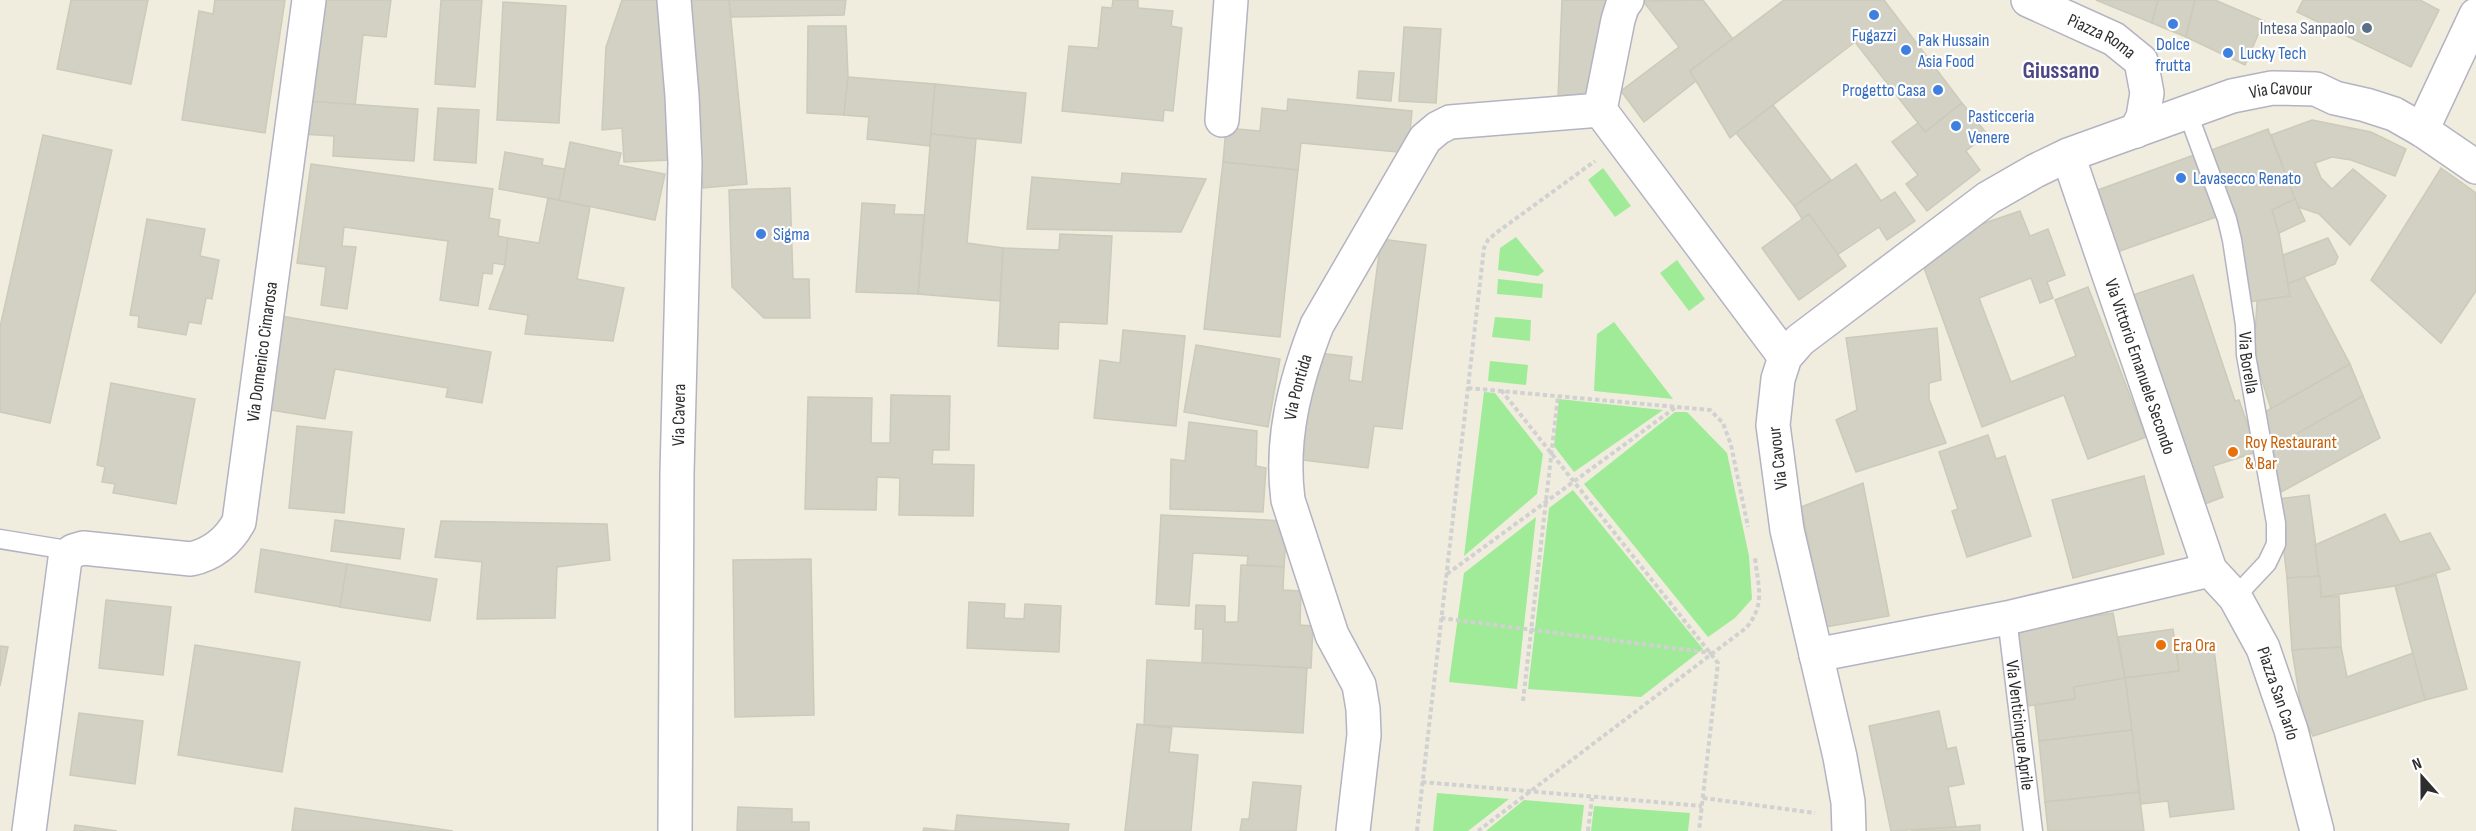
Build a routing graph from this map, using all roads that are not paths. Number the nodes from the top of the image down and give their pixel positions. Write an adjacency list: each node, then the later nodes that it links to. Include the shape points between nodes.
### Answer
1 (309, 0): 18 (street, Via Domenico Cimarosa, via 239,522 218,548 191,559 83,548)
2 (674, 0): 24 (street, Via Cavera, via 685,163)
3 (1231, 0): 10 (street)
4 (1627, 0): 8 (street, via 1618,20)
5 (2028, 0): 7 (street, Piazza Roma, via 2114,39)
6 (2476, 15): 11 (street)
7 (2141, 61): 9 (street, Piazza Roma, via 2174,102); 12 (street, Piazza Roma, via 2147,93 2144,117)
8 (1600, 110): 16 (street); 25 (street, Via Pontida, via 1450,122 1438,128 1425,139 1309,345 1287,425 1285,478 1288,500 1332,634 1359,685 1364,735)
9 (2192, 116): 11 (street, Via Cavour, via 2273,95 2325,101 2335,98 2394,114); 12 (street, Via Cavour); 13 (street, Via Cavour); 20 (lane, Via Borella, via 2232,240 2246,355 2276,523 2276,544 2266,562)
10 (1222, 120)
11 (2422, 130): 14 (street, Via Cavour)
12 (2136, 131): 15 (street, Via Cavour, via 2068,155)
13 (2071, 164): 15 (street, Via Cavour, via 2033,181); 19 (street, Via Vittorio Emanuele Secondo)
14 (2476, 167)
15 (2005, 187): 16 (street, Via Cavour, via 1817,324)
16 (1785, 357): 22 (street, Via Cavour, via 1778,379 1773,425 1787,530)
17 (0, 539): 18 (lane, Via Domenico Cimarosa)
18 (73, 551): 23 (street, via 63,568)
19 (2210, 570): 20 (street, Piazza San Carlo); 21 (street)
20 (2235, 597): 28 (street, Piazza San Carlo, via 2263,648)
21 (2007, 618): 22 (street); 27 (lane, Via Venticinque Aprile)
22 (1816, 655): 26 (street, Via Cavour, via 1840,757)
23 (29, 831)
24 (675, 831)
25 (1353, 831)
26 (1849, 831)
27 (2033, 831)
28 (2317, 831)

